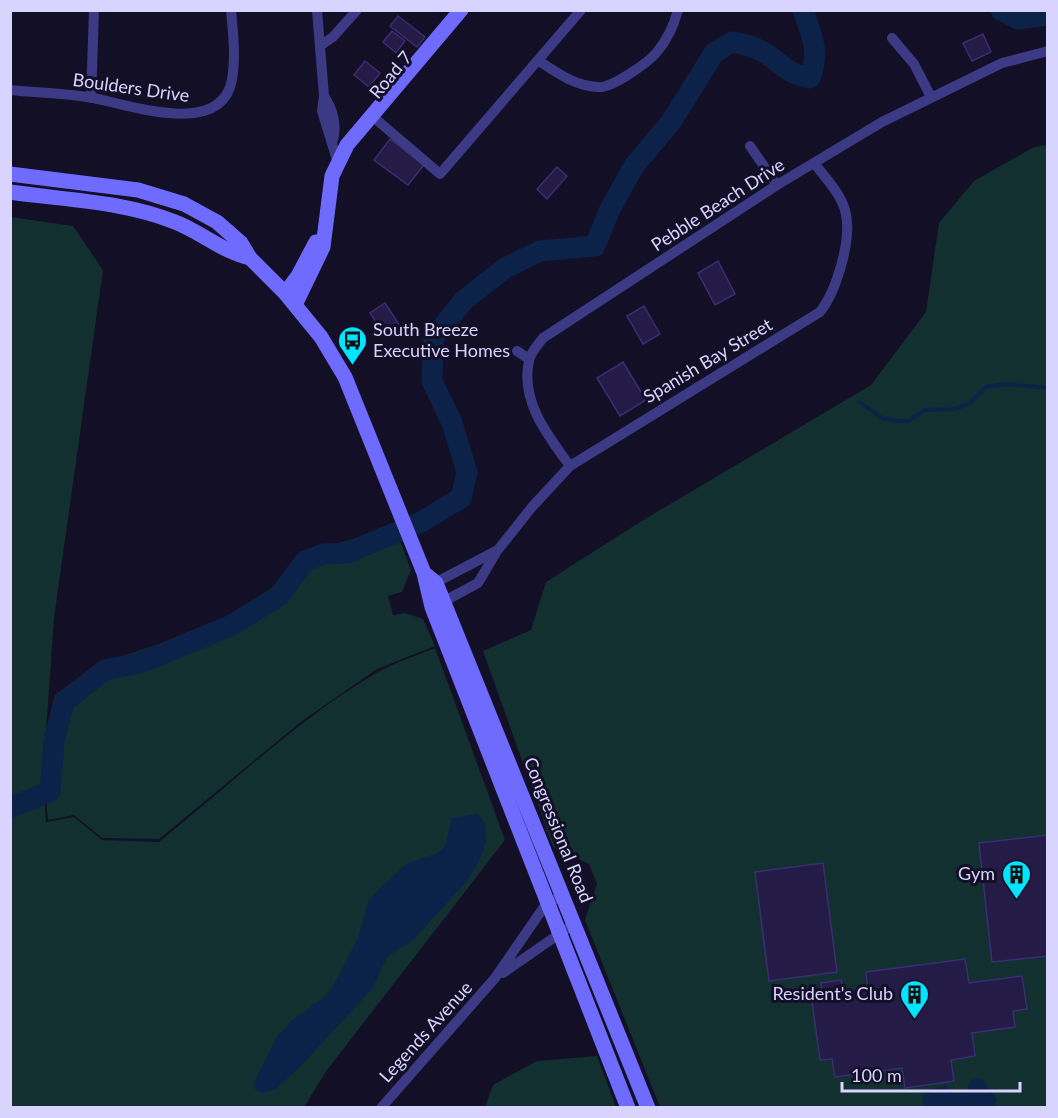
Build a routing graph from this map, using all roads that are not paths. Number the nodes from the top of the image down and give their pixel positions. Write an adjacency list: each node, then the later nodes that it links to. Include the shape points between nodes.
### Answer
1 (94, 10): 14 (street)
2 (231, 10): 14 (street, Boulders Drive, via 235,50 232,82 219,102 201,114 162,113)
3 (317, 10): 10 (street)
4 (357, 10): 10 (street)
5 (461, 10): 18 (main road, Road 7, via 347,145)
6 (471, 10): 16 (main road, Road 7)
7 (581, 10): 12 (street)
8 (678, 10): 12 (street, via 675,23 656,53 614,84 600,88 568,80)
9 (892, 38): 15 (street, via 914,63)
10 (320, 46): 18 (street, via 322,111)
11 (1047, 51): 15 (street, Pebble Beach Drive, via 1002,63)
12 (539, 61): 16 (street, via 440,174)
13 (10, 90): 14 (street, Boulders Drive)
14 (91, 98)
15 (931, 98): 19 (street, Pebble Beach Drive)
16 (378, 121): 18 (main road, Road 7)
17 (750, 146): 21 (street)
18 (338, 163): 26 (main road, Road 7, via 331,182 323,247 316,264)
19 (814, 163): 21 (street, Pebble Beach Drive); 29 (street, Spanish Bay Street, via 844,208 848,225 830,300 820,312 786,334)
20 (10, 174): 23 (main road, Congressional Road, via 138,190)
21 (777, 185): 28 (street, Pebble Beach Drive, via 543,338)
22 (10, 192): 24 (main road, Congressional Road, via 134,209)
23 (164, 198): 24 (main road); 25 (main road, Congressional Road, via 217,222 241,243)
24 (157, 216): 25 (main road, Congressional Road)
25 (250, 258): 26 (main road, Congressional Road)
26 (290, 299): 31 (main road, Congressional Road, via 321,337 345,377)
27 (517, 351): 28 (street)
28 (529, 359): 29 (street, via 528,396)
29 (570, 466): 30 (street, Spanish Bay Street)
30 (497, 551): 31 (street, Spanish Bay Street); 32 (street, Spanish Bay Street, via 478,583)
31 (428, 581): 32 (main road, Congressional Road)
32 (437, 605): 33 (main road, Congressional Road); 34 (main road, Congressional Road)
33 (564, 895): 34 (street); 35 (main road, Congressional Road)
34 (546, 903): 36 (main road); 37 (street, Legends Avenue)
35 (575, 923): 36 (street, Legends Avenue); 40 (main road, Congressional Road)
36 (558, 933): 37 (street, Legends Avenue); 39 (main road)
37 (495, 978): 38 (street, Legends Avenue)
38 (381, 1107)
39 (628, 1107)
40 (648, 1107)

